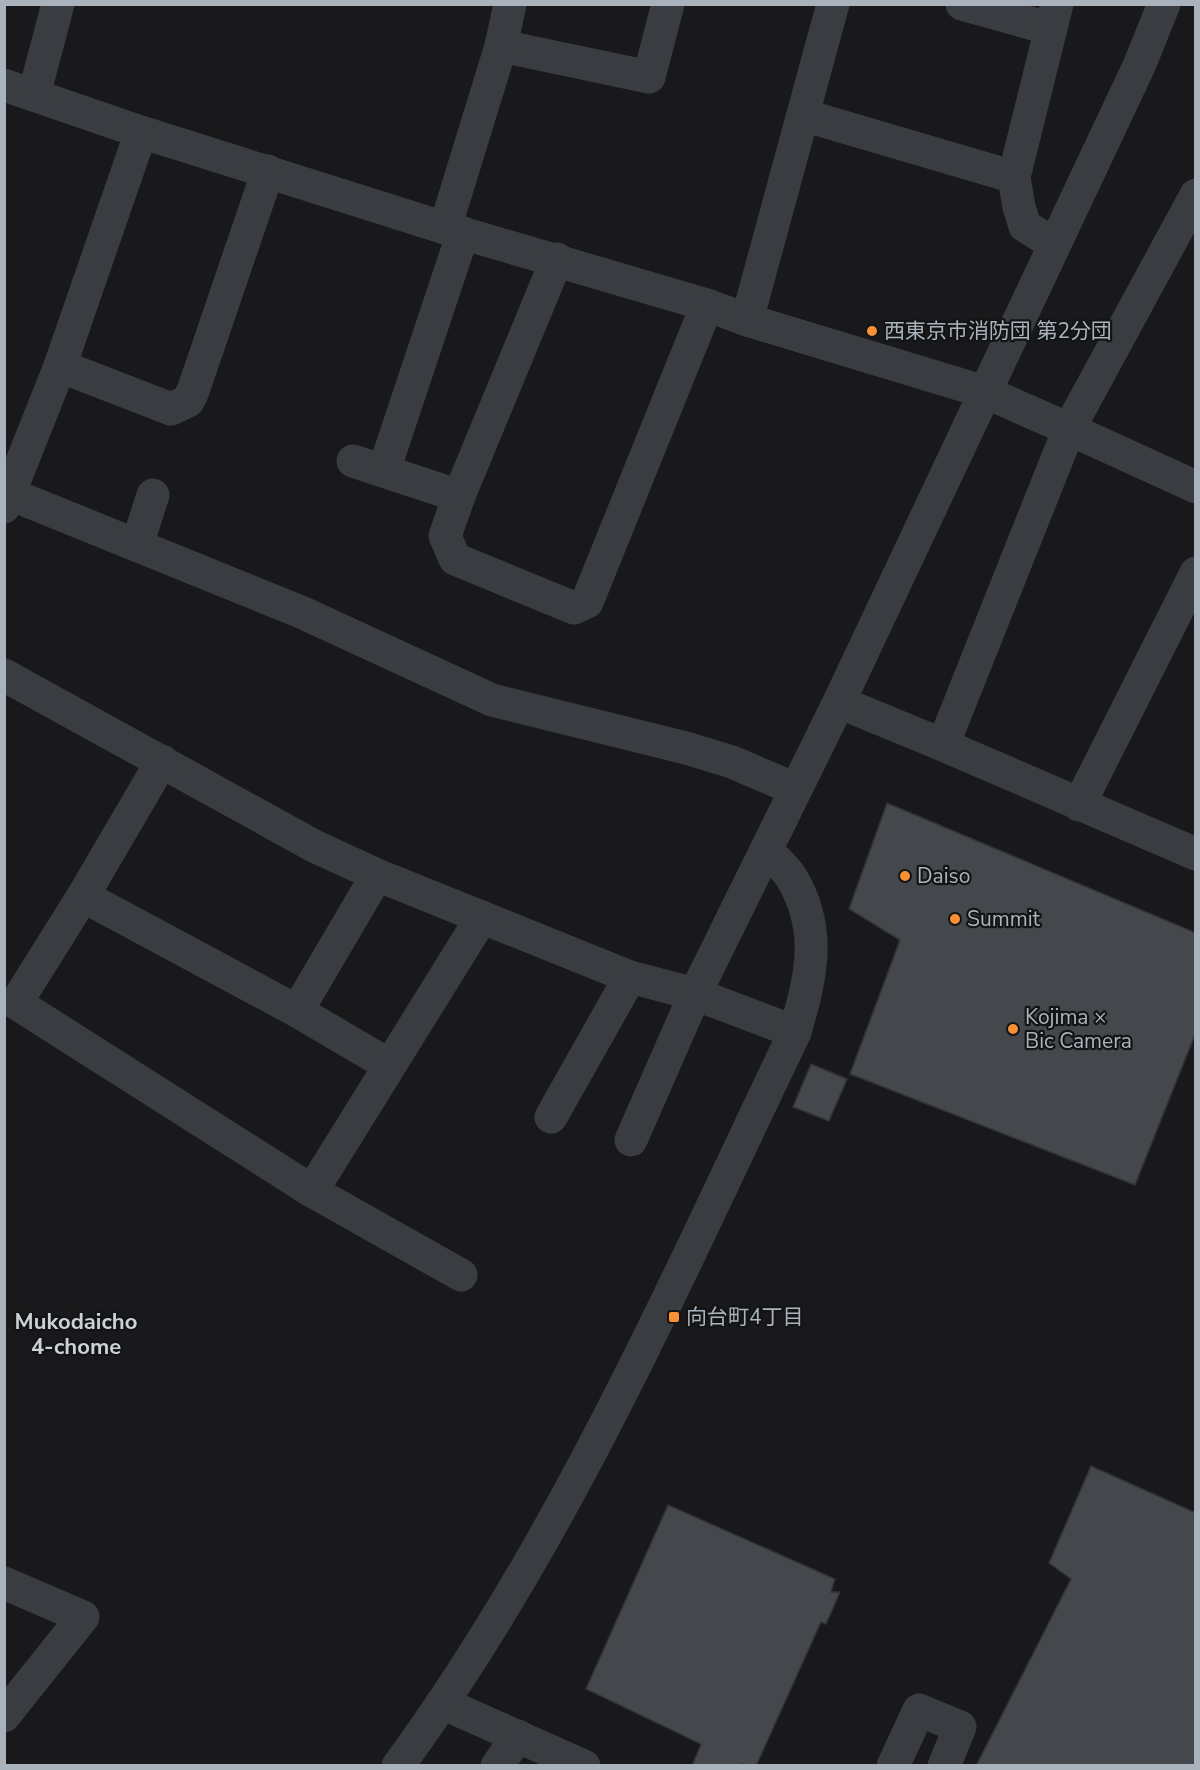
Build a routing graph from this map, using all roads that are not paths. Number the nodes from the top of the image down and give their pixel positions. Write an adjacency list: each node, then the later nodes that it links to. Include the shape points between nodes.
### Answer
1 (58, 4): 9 (street)
2 (510, 4): 8 (street)
3 (668, 4): 8 (street, via 649,77)
4 (833, 4): 10 (street)
5 (962, 4): 7 (street)
6 (1164, 4): 16 (street, via 1139,66)
7 (1054, 17): 13 (street)
8 (501, 46): 15 (street)
9 (19, 90): 11 (street)
10 (803, 115): 13 (street); 19 (street)
11 (141, 132): 12 (street); 20 (street)
12 (268, 171): 15 (street); 20 (street, via 188,401 171,409)
13 (1014, 177): 16 (street, via 1026,226)
14 (1196, 195): 22 (street)
15 (454, 230): 17 (street); 25 (street, via 368,466)
16 (1054, 244): 21 (street)
17 (557, 259): 18 (street); 25 (street)
18 (707, 304): 19 (street); 25 (street, via 587,602 574,608 455,559 445,536)
19 (747, 320): 21 (street)
20 (60, 366): 26 (street)
21 (985, 392): 22 (street); 30 (street)
22 (1069, 429): 23 (street); 31 (street)
23 (1196, 487)
24 (153, 495): 27 (street)
25 (459, 496)
26 (7, 501): 27 (street)
27 (137, 545): 33 (street, via 301,612 492,700 686,748 732,762)
28 (1196, 573): 34 (street)
29 (4, 675): 32 (street)
30 (839, 702): 31 (street); 33 (street)
31 (943, 745): 34 (street)
32 (162, 762): 37 (street, via 314,846); 38 (street)
33 (795, 789): 36 (street)
34 (1079, 804): 35 (street)
35 (1193, 846)
36 (766, 850): 41 (street); 43 (street, via 791,875 811,925 808,990)
37 (377, 875): 39 (street); 42 (street)
38 (83, 896): 42 (street); 47 (street, via 16,1003)
39 (482, 917): 40 (street); 44 (street)
40 (630, 977): 41 (street); 45 (street)
41 (695, 994): 43 (street); 46 (street)
42 (297, 1011): 44 (street)
43 (795, 1032): 50 (street, via 615,1406 494,1621)
44 (389, 1065): 47 (street)
45 (551, 1117)
46 (631, 1140)
47 (312, 1191): 48 (street)
48 (461, 1275)
49 (4, 1583): 51 (street, via 83,1617)
50 (442, 1702): 52 (street); 53 (street)
51 (4, 1716)
52 (518, 1736): 54 (street); 55 (street)
53 (398, 1766)
54 (497, 1766)
55 (585, 1766)
56 (893, 1766): 57 (street, via 919,1710 960,1727)
57 (944, 1766)

